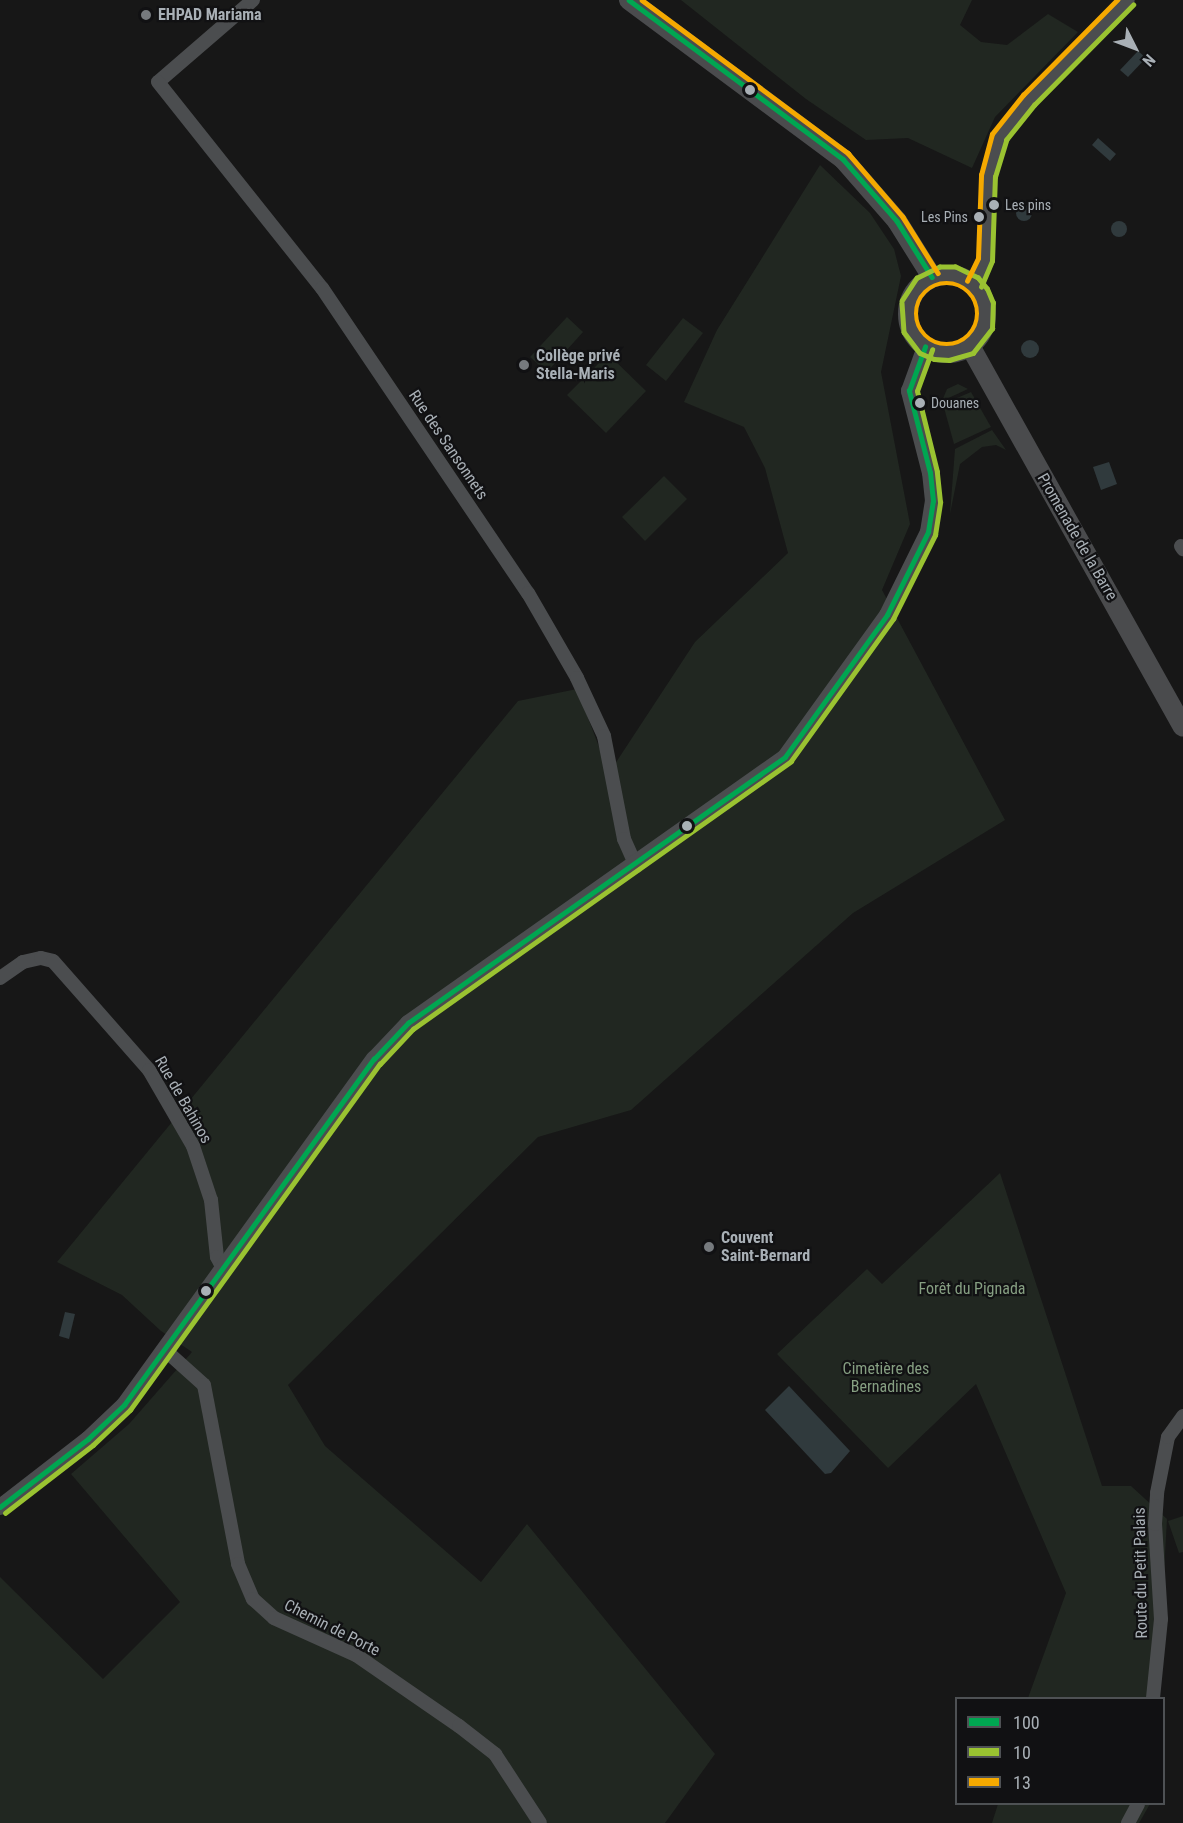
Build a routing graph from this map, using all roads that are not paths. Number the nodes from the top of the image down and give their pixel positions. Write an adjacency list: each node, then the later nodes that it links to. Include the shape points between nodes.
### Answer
1 (253, 0): 9 (street, Rue des Sansonnets, via 158,82 322,288 528,593 577,678 604,736 624,839)
2 (629, 0): 4 (main road, via 843,159 897,221)
3 (1128, 0): 5 (street, via 1028,100 999,137 988,176 984,260)
4 (932, 277): 5 (main road, via 953,274); 7 (main road, via 921,284 909,304 910,328)
5 (974, 284): 6 (main road, via 986,304 987,315 985,327)
6 (970, 346): 7 (main road, via 948,353); 8 (main road, Promenade de la Barre)
7 (926, 347): 9 (street, via 909,391 933,501 928,532 910,575 887,615 785,757)
8 (1183, 728)
9 (636, 866): 11 (street, via 408,1023 374,1059)
10 (0, 978): 11 (street, Rue de Bahinos, via 23,962 41,958 53,961 149,1070 193,1146 211,1200 217,1257)
11 (224, 1270): 12 (street)
12 (165, 1350): 14 (street, via 106,1424); 17 (street, Chemin de Porte, via 204,1385 238,1564 254,1599 274,1618 356,1655 495,1754)
13 (1183, 1416): 15 (street, Route du Petit Palais, via 1168,1437 1157,1493 1161,1618)
14 (0, 1507)
15 (1153, 1697)
16 (1137, 1805): 18 (street)
17 (540, 1823)
18 (1128, 1823)

